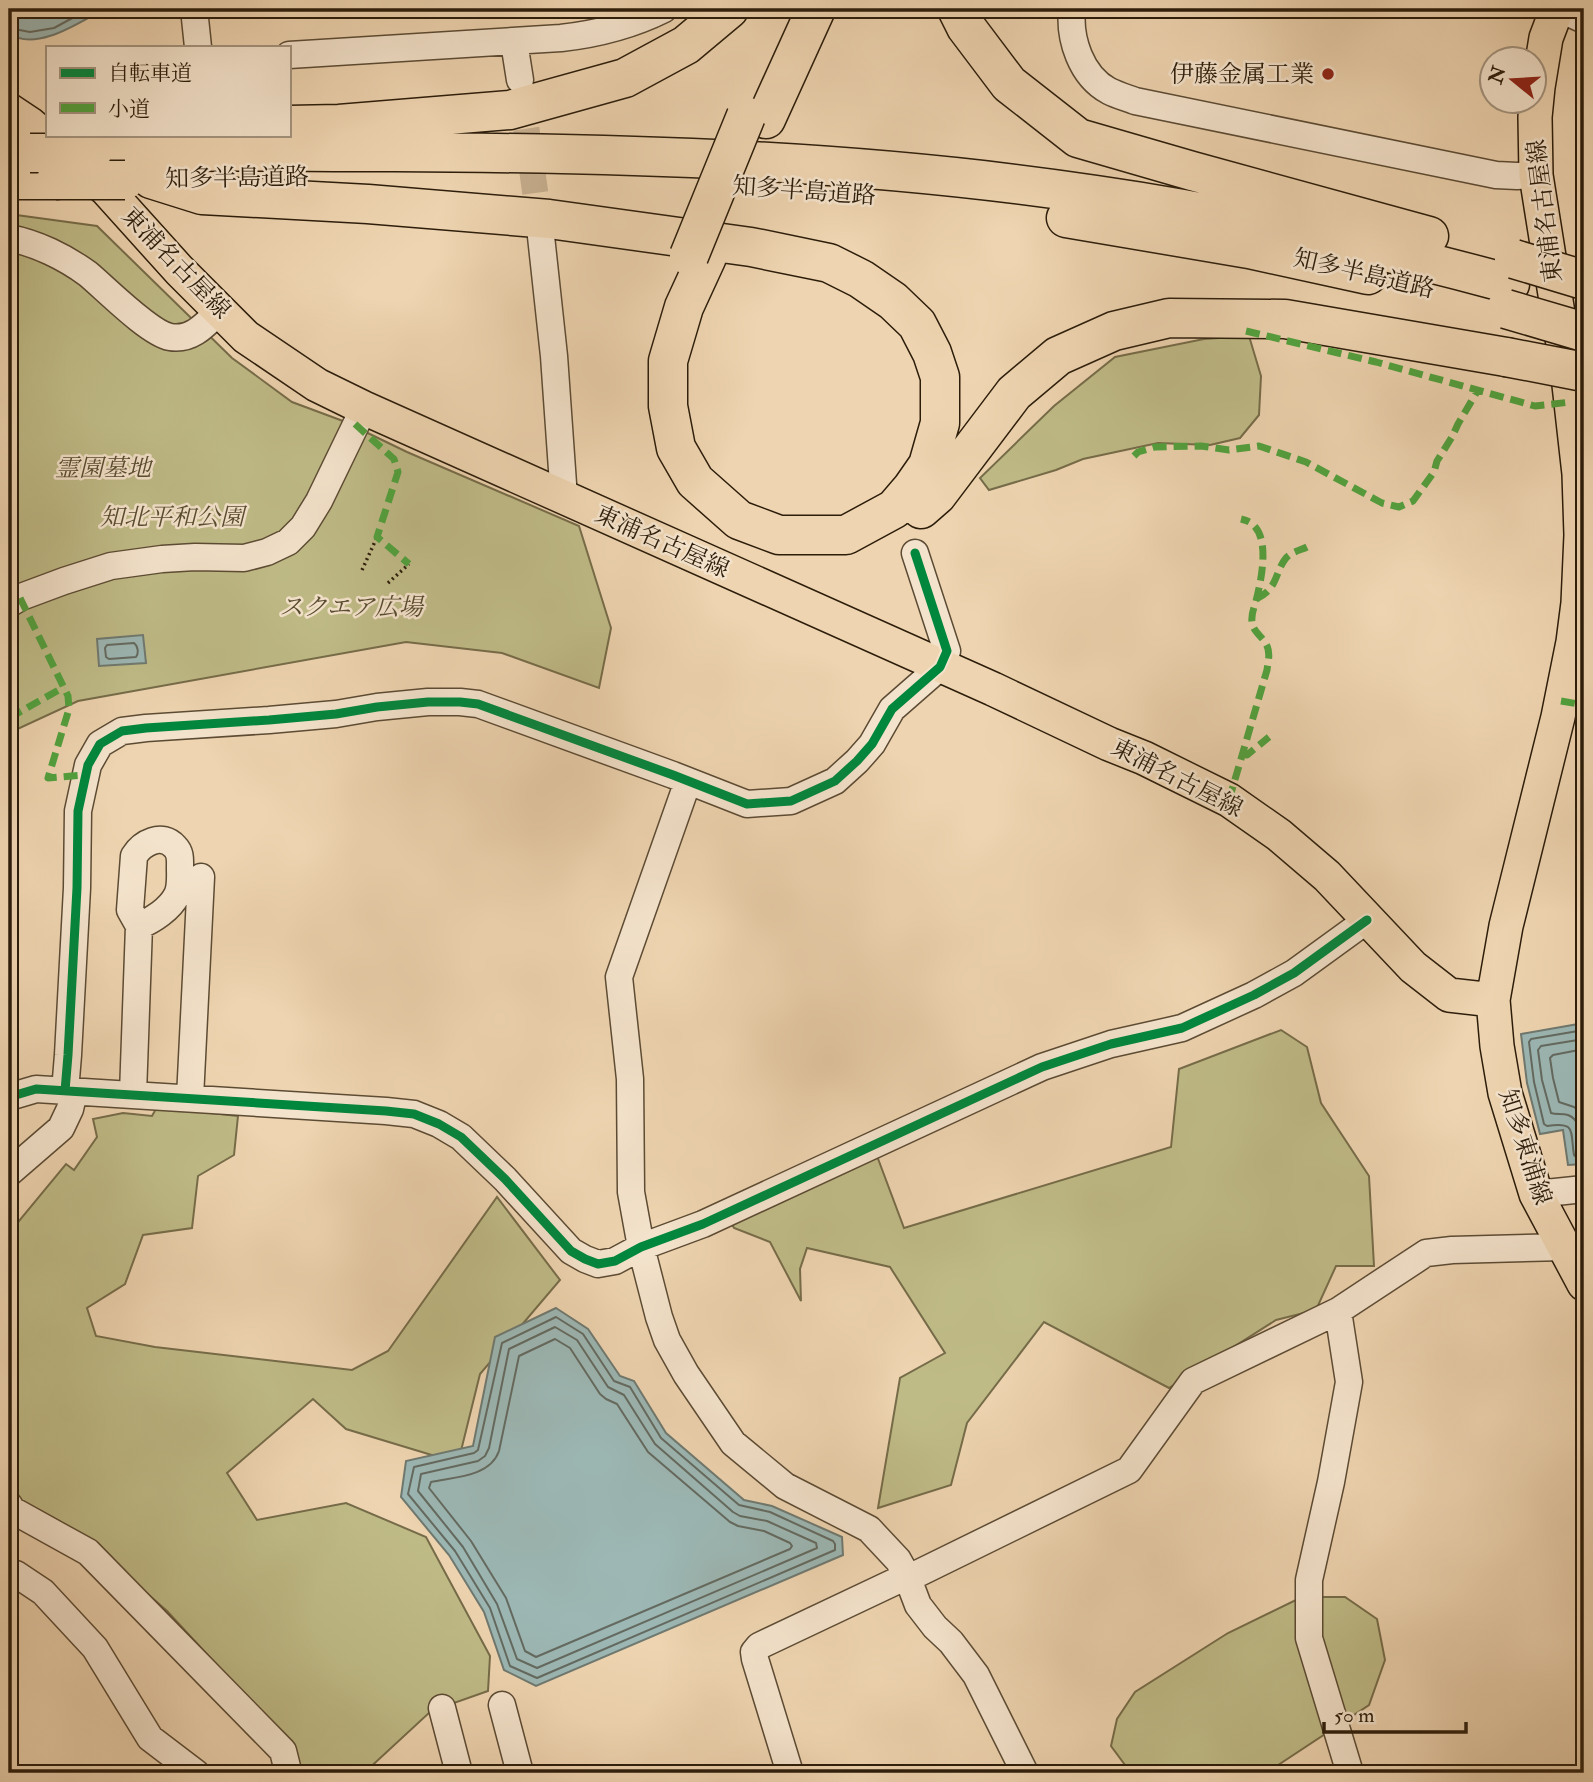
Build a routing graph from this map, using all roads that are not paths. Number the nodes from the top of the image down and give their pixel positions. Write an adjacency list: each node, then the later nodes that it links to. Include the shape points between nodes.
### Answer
1 (194, 9): 11 (street)
2 (664, 9): 10 (street, via 591,34)
3 (729, 9): 15 (highway, via 686,45 625,78 510,110)
4 (793, 9): 14 (highway)
5 (816, 9): 14 (highway)
6 (957, 9): 23 (highway, via 1009,84 1078,138 1232,182)
7 (1072, 9): 17 (street, via 1072,34 1086,68 1108,90 1135,101 1496,175)
8 (1558, 9): 9 (street); 17 (main road, 東浦名古屋線, via 1546,37 1538,87)
9 (1584, 20)
10 (513, 42): 12 (street); 13 (street)
11 (198, 46)
12 (290, 55)
13 (520, 80)
14 (756, 117): 21 (highway, bridge)
15 (290, 125)
16 (31, 140): 18 (highway, 知多半島道路, bridge, via 56,180); 23 (highway, 知多半島道路, via 200,150 691,157 960,178 1256,222); 25 (main road, 東浦名古屋線, via 106,189)
17 (1536, 175): 37 (main road, 東浦名古屋線, via 1579,474 1578,603 1558,717 1506,926)
18 (138, 180): 21 (highway, via 202,195 549,219 751,247 830,263 893,301 916,324 940,377 940,423 928,465 894,509 846,535 779,535 739,520 695,481 676,448 668,406 668,361); 23 (highway, 知多半島道路, via 355,176 594,180 828,192 1093,221 1436,290)
19 (540, 227): 29 (street, via 555,356)
20 (9, 238): 25 (street, via 69,262 169,337 198,332)
21 (698, 257): 27 (highway, bridge, via 662,322 655,352 653,415 659,441 688,499 714,526 754,550 799,559 858,551 892,535 937,495 1014,393 1058,356 1114,331 1169,318 1285,319)
22 (1584, 280): 23 (highway, bridge)
23 (1510, 284): 24 (highway, 知多半島道路); 26 (highway, 知多半島道路, bridge)
24 (1584, 305)
25 (220, 310): 28 (main road, 東浦名古屋線, via 247,337 317,385)
26 (1584, 332)
27 (1584, 372)
28 (363, 408): 29 (main road, 東浦名古屋線); 31 (street, via 319,502 288,542 244,558 173,558 111,566)
29 (564, 498): 32 (main road, 東浦名古屋線)
30 (915, 554): 32 (street, via 947,651)
31 (9, 604)
32 (940, 667): 33 (street, via 892,709 872,744 835,781 792,801 747,804); 35 (main road, 東浦名古屋線, via 1229,800 1318,868)
33 (688, 781): 39 (street, via 478,704 460,702 121,731 100,744 88,765 78,810); 45 (street, via 619,977 630,1079 631,1192)
34 (201, 877): 41 (street)
35 (1367, 920): 37 (main road, 東浦名古屋線, via 1413,967 1449,995); 45 (street, via 1294,973 1182,1028 1111,1044 1042,1067 703,1224)
36 (139, 926): 40 (street)
37 (1493, 1000): 44 (main road, 知多東浦線, via 1505,1093)
38 (10, 1091): 39 (street)
39 (69, 1092): 40 (street); 42 (street, via 71,1110 61,1128)
40 (133, 1094): 41 (street)
41 (190, 1098): 45 (street, via 414,1114 461,1137 571,1251 598,1264)
42 (9, 1173)
43 (1584, 1189): 44 (street)
44 (1536, 1194): 46 (main road, 知多東浦線)
45 (641, 1247): 51 (street, via 667,1340 733,1443 785,1486 869,1529)
46 (1566, 1247): 47 (main road, 知多東浦線); 48 (street, via 1426,1253)
47 (1584, 1284)
48 (1338, 1311): 51 (street, via 1193,1381 1129,1470); 60 (street, via 1349,1382 1309,1580 1309,1638)
49 (9, 1505): 55 (street, via 88,1552 283,1752)
50 (9, 1573): 54 (street, via 43,1592 95,1648 150,1738)
51 (907, 1576): 58 (street, via 754,1652); 59 (street, via 918,1605 976,1675)
52 (502, 1705): 57 (street)
53 (442, 1708): 56 (street)
54 (196, 1773)
55 (287, 1773)
56 (459, 1773)
57 (520, 1773)
58 (790, 1773)
59 (1025, 1773)
60 (1350, 1773)

